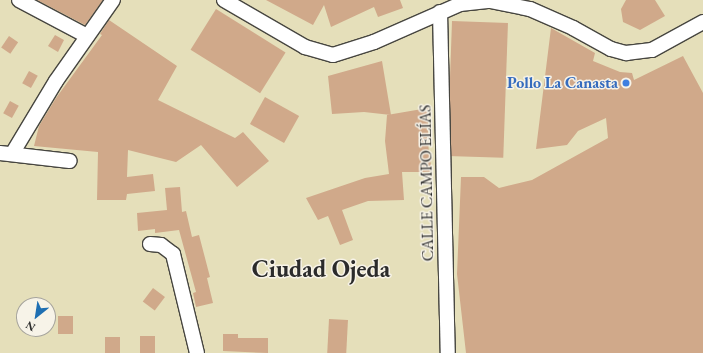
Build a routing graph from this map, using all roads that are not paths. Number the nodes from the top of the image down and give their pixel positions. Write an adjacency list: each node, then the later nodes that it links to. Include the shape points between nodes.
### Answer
1 (19, 0): 7 (street)
2 (113, 0): 7 (street)
3 (224, 0): 5 (street, via 308,49 333,55 374,42)
4 (490, 1): 5 (street, via 460,4); 6 (street, via 530,9 612,49 626,53 652,50)
5 (440, 12): 12 (street, CALLE CAMPO ELÍAS)
6 (703, 22)
7 (87, 36): 8 (street)
8 (6, 154): 9 (street)
9 (70, 161)
10 (150, 244): 11 (street, via 161,245 173,254)
11 (197, 353)
12 (448, 353)

